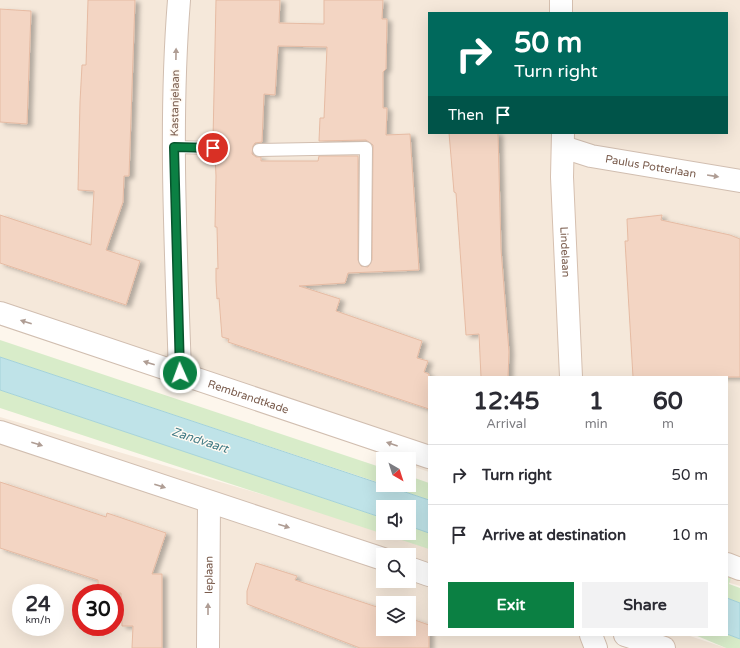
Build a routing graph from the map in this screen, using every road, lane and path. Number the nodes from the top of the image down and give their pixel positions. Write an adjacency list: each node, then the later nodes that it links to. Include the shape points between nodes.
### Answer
1 (179, 0): 5 (street, Kastanjelaan, one-way to 1)
2 (561, 0): 3 (street)
3 (561, 12)
4 (563, 140): 8 (street, Paulus Potterlaan, one-way to 8, via 591,156); 12 (street, Lindelaan, via 562,177)
5 (174, 147): 6 (lane); 11 (street, Kastanjelaan)
6 (213, 148)
7 (259, 150): 9 (lane, via 366,148)
8 (740, 181)
9 (365, 260)
10 (0, 313): 11 (street, Rembrandtkade, one-way to 10)
11 (180, 373): 14 (street, Rembrandtkade, one-way to 11)
12 (572, 375)
13 (0, 432): 15 (street, one-way to 15)
14 (428, 457)
15 (208, 502): 16 (street, one-way to 16); 22 (street, Ieplaan, one-way to 15)
16 (376, 557)
17 (728, 564): 18 (street)
18 (740, 569)
19 (416, 570): 20 (street)
20 (428, 575)
21 (591, 636): 23 (street)
22 (208, 648)
23 (596, 648)

